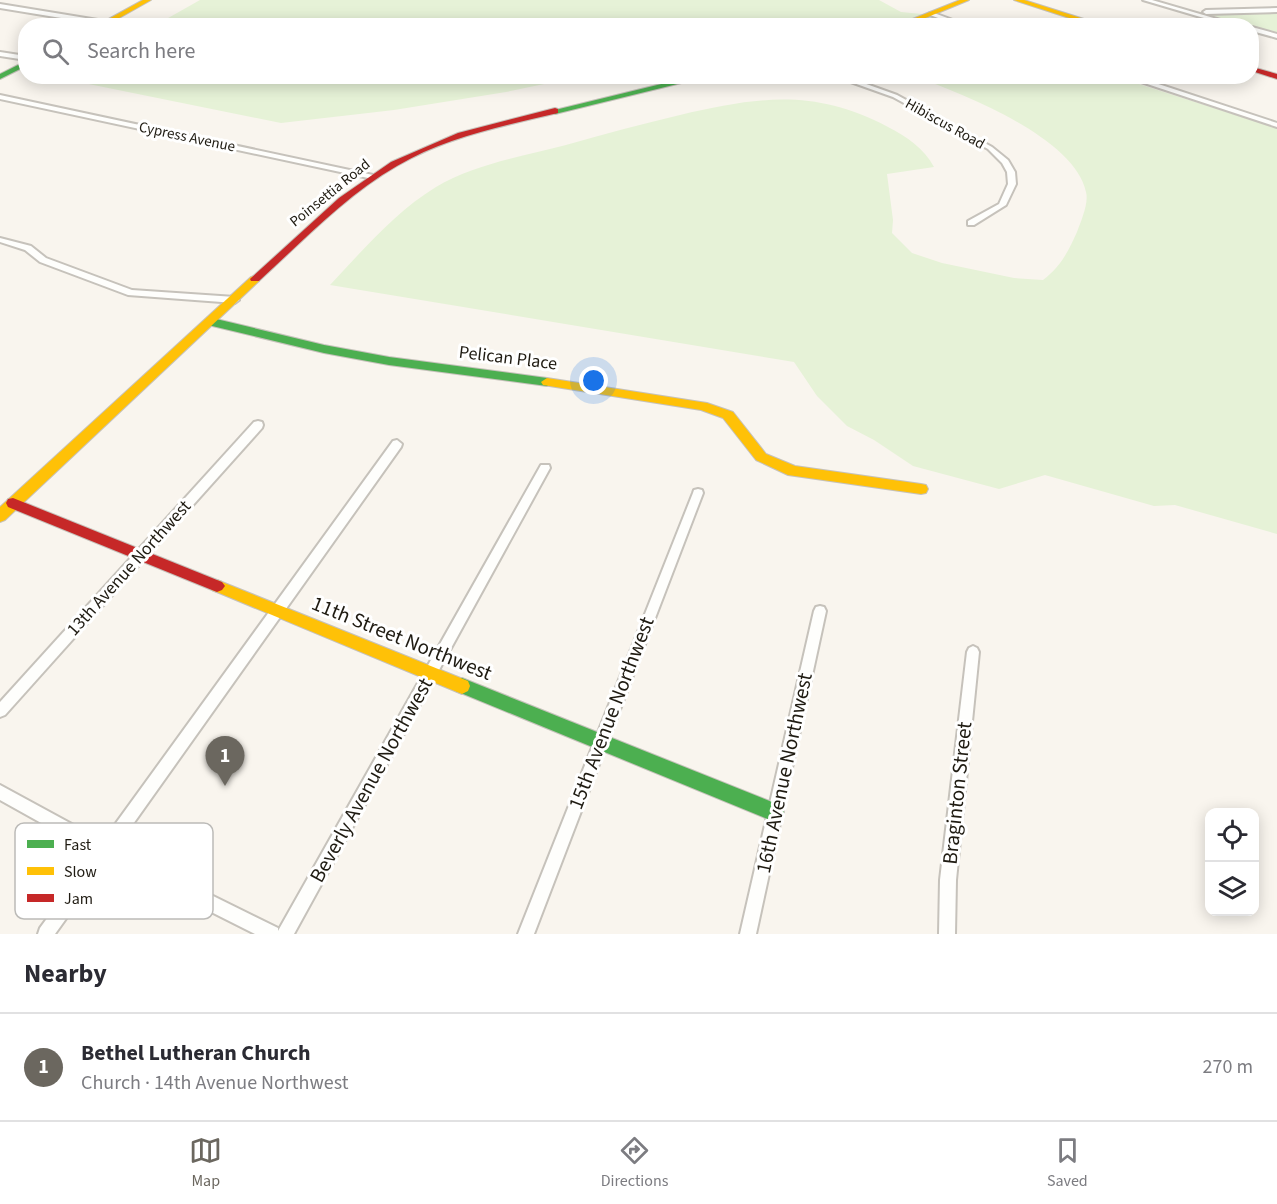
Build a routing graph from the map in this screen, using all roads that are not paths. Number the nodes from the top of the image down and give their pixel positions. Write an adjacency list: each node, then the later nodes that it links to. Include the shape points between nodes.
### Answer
1 (148, 0): 10 (street)
2 (966, 0): 8 (street)
3 (1017, 0): 13 (street)
4 (1146, 0): 7 (street)
5 (0, 6): 9 (street)
6 (1277, 10): 7 (street)
7 (1193, 13): 14 (street)
8 (932, 14): 11 (street); 12 (street)
9 (68, 18)
10 (114, 18)
11 (921, 18)
12 (944, 18)
13 (1077, 18)
14 (1211, 18)
15 (1259, 31): 16 (street)
16 (1277, 36)
17 (0, 54): 18 (street)
18 (18, 57)
19 (18, 67): 21 (street)
20 (1259, 71): 22 (street)
21 (0, 77)
22 (1277, 77)
23 (672, 84): 28 (street, Poinsettia Road, via 475,131 416,152)
24 (860, 84): 29 (street, Hibiscus Road, via 895,96 990,148 1005,162 1012,184 1002,205)
25 (1151, 84): 27 (street)
26 (0, 97): 28 (street, Cypress Avenue)
27 (1277, 125)
28 (373, 177): 31 (street, Poinsettia Road, via 326,214)
29 (971, 223)
30 (0, 240): 31 (street, via 28,248 43,260 131,293)
31 (235, 300): 32 (street, Poinsettia Road)
32 (212, 322): 36 (street, Pelican Place, via 389,361 703,406 728,415 761,457 793,471); 38 (street, Poinsettia Road)
33 (258, 425): 40 (street, 13th Avenue Northwest)
34 (397, 444): 41 (street)
35 (545, 468): 44 (street, Beverly Avenue Northwest)
36 (921, 489)
37 (699, 493): 46 (street, 15th Avenue Northwest)
38 (14, 503): 39 (street, Poinsettia Road); 40 (street, 11th Street Northwest)
39 (0, 516)
40 (142, 554): 41 (street, 11th Street Northwest); 45 (street, 13th Avenue Northwest)
41 (278, 610): 44 (street, 11th Street Northwest); 50 (street)
42 (820, 611): 48 (street, 16th Avenue Northwest)
43 (973, 652): 58 (street, Braginton Street, via 948,880)
44 (430, 672): 46 (street, 11th Street Northwest); 55 (street, Beverly Avenue Northwest)
45 (0, 711)
46 (599, 742): 48 (street, 11th Street Northwest); 56 (street, 15th Avenue Northwest)
47 (0, 792): 49 (street)
48 (775, 813): 57 (street, 16th Avenue Northwest)
49 (56, 823)
50 (126, 823)
51 (213, 904): 54 (street)
52 (57, 919): 53 (street)
53 (46, 934)
54 (272, 934)
55 (285, 934)
56 (526, 934)
57 (748, 934)
58 (947, 934)

